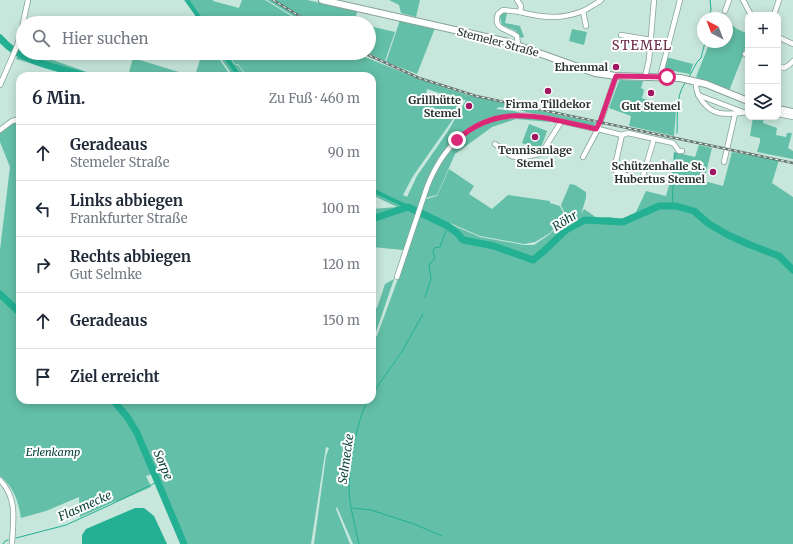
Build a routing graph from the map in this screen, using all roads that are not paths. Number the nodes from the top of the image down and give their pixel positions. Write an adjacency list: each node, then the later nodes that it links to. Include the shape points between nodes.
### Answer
1 (28, 0): 15 (street)
2 (322, 0): 21 (main road, Stemeler Straße)
3 (517, 0): 12 (street, via 521,6)
4 (601, 0): 10 (street)
5 (654, 0): 19 (street)
6 (680, 0): 27 (street)
7 (729, 0): 11 (street)
8 (743, 0): 13 (street)
9 (779, 0): 14 (street)
10 (583, 10): 12 (street, via 572,15 551,18); 16 (street)
11 (725, 11)
12 (520, 12): 21 (street, via 503,10 497,18 499,26 517,36)
13 (749, 12)
14 (775, 12)
15 (25, 16)
16 (586, 26)
17 (621, 35): 19 (street)
18 (781, 38): 20 (street)
19 (651, 40): 26 (street)
20 (793, 44)
21 (518, 45): 25 (main road, Stemeler Straße, via 595,73)
22 (16, 48): 29 (street)
23 (793, 61): 24 (street, via 784,68)
24 (781, 67)
25 (616, 76): 26 (main road, Stemeler Straße); 41 (street)
26 (645, 77): 27 (main road, Stemeler Straße)
27 (660, 77): 28 (main road, Stemeler Straße)
28 (696, 82): 30 (street); 31 (main road, Stemeler Straße)
29 (0, 85)
30 (698, 95): 33 (street); 36 (street, via 716,112)
31 (745, 100)
32 (781, 110): 35 (main road)
33 (745, 112)
34 (745, 112): 36 (street)
35 (793, 112)
36 (735, 114): 48 (street)
37 (781, 115): 38 (street)
38 (793, 117)
39 (16, 120): 42 (street)
40 (561, 122): 41 (street); 45 (street, via 540,154 511,156); 49 (street, via 532,115 507,116 489,120 467,131 457,140 437,166 427,188)
41 (597, 129): 43 (street); 47 (street)
42 (0, 130)
43 (622, 135): 44 (street, via 628,132); 44 (street, via 614,170 638,180 642,179)
44 (654, 139): 46 (street, via 674,143)
45 (495, 144)
46 (682, 152)
47 (583, 157)
48 (724, 162)
49 (397, 277)
50 (0, 480): 51 (street, via 8,489 14,507)
51 (12, 544)

